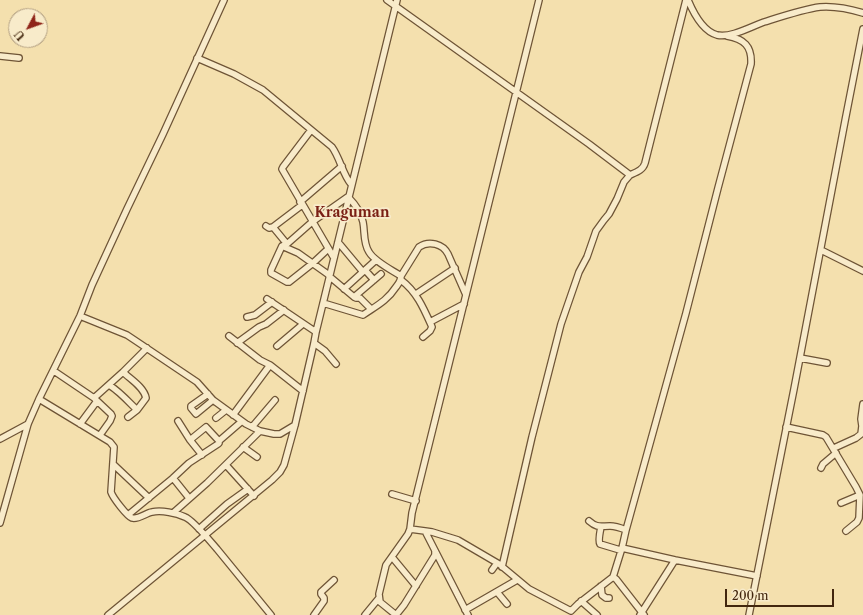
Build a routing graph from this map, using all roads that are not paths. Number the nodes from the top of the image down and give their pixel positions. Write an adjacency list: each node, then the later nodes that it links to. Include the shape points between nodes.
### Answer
1 (224, 0): 11 (street)
2 (387, 0): 5 (street)
3 (538, 0): 12 (street)
4 (687, 0): 8 (street, via 706,28 714,34); 15 (street, via 646,163)
5 (396, 3): 12 (street); 16 (street)
6 (863, 13): 8 (street, via 820,7 764,22)
7 (863, 29): 25 (street)
8 (727, 36): 110 (street, via 744,42 752,56 751,64)
9 (0, 56): 10 (street)
10 (19, 58)
11 (197, 58): 13 (street, via 263,90); 44 (street)
12 (516, 92): 15 (street); 38 (street)
13 (311, 130): 14 (street, via 332,147); 18 (street, via 282,169)
14 (342, 166): 16 (street); 18 (street)
15 (630, 175): 119 (street, via 624,182 612,209 596,231 561,324)
16 (352, 184): 17 (street)
17 (349, 197): 19 (street); 22 (street); 27 (street, via 363,220 365,243)
18 (301, 203): 19 (street); 21 (street)
19 (312, 222): 23 (street); 24 (street)
20 (266, 226): 21 (street)
21 (273, 227): 23 (street)
22 (338, 242): 26 (street); 30 (street)
23 (284, 245): 28 (street); 28 (street, via 271,270 272,274 289,282)
24 (328, 249): 26 (street); 28 (street)
25 (821, 250): 31 (street); 55 (street)
26 (334, 258): 33 (street)
27 (376, 260): 30 (street); 34 (street)
28 (313, 263): 33 (street)
29 (455, 268): 34 (street, via 446,249 435,244 427,244 419,247); 37 (street); 38 (street)
30 (364, 271): 35 (street); 36 (street)
31 (863, 271)
32 (380, 274): 35 (street)
33 (329, 276): 36 (street); 40 (street)
34 (401, 278): 37 (street); 42 (street, via 387,298)
35 (374, 280): 39 (street)
36 (344, 289): 39 (street)
37 (416, 294): 46 (street)
38 (466, 295): 41 (street)
39 (354, 297): 42 (street, via 360,298)
40 (323, 303): 42 (street, via 360,315); 48 (street)
41 (464, 304): 46 (street); 101 (street)
42 (371, 309)
43 (284, 310): 45 (street, via 270,300 255,315); 47 (street); 51 (street)
44 (80, 316): 54 (street, via 127,335); 59 (street)
45 (247, 317)
46 (430, 322): 50 (street, via 432,327)
47 (303, 324): 48 (street); 53 (street)
48 (316, 332): 52 (street)
49 (229, 336): 51 (street)
50 (424, 337)
51 (237, 343): 58 (street)
52 (314, 343): 57 (street); 62 (street)
53 (277, 346)
54 (147, 348): 60 (street); 63 (street, via 197,382)
55 (800, 358): 56 (street); 80 (street)
56 (828, 363)
57 (336, 364)
58 (270, 365): 62 (street); 71 (street)
59 (54, 371): 64 (street); 65 (street)
60 (123, 372): 61 (street); 69 (street, via 146,395)
61 (109, 385): 65 (street); 69 (street)
62 (303, 392): 78 (street)
63 (208, 394): 66 (street); 66 (street, via 191,406 196,414)
64 (39, 399): 76 (street); 77 (street)
65 (96, 400): 77 (street); 82 (street, via 112,416)
66 (214, 400): 70 (street)
67 (275, 400): 79 (street)
68 (863, 404): 87 (street, via 861,434)
69 (137, 410): 72 (street)
70 (226, 410): 71 (street); 73 (street)
71 (233, 415): 75 (street)
72 (128, 417)
73 (216, 418)
74 (178, 421): 84 (street)
75 (242, 422): 79 (street); 85 (street)
76 (28, 424): 83 (street); 106 (street)
77 (80, 424): 82 (street)
78 (295, 425): 81 (street, via 280,434); 98 (street, via 284,465)
79 (252, 427): 81 (street)
80 (786, 427): 87 (street, via 823,435); 122 (street)
81 (260, 431): 86 (street)
82 (100, 436): 90 (street, via 114,447)
83 (0, 439)
84 (190, 440): 85 (street, via 206,427); 88 (street)
85 (218, 441): 88 (street, via 219,443)
86 (243, 447): 89 (street); 91 (street)
87 (835, 450): 92 (street); 94 (street)
88 (202, 455): 93 (street)
89 (257, 457)
90 (113, 464): 99 (street); 104 (street, via 111,492)
91 (226, 465): 95 (street); 100 (street)
92 (821, 468)
93 (173, 478): 99 (street); 100 (street)
94 (860, 487): 97 (street)
95 (248, 489): 98 (street); 108 (street)
96 (392, 494): 101 (street)
97 (860, 495): 102 (street); 112 (street, via 859,518)
98 (254, 496): 113 (street)
99 (149, 498): 104 (street)
100 (189, 498): 103 (street)
101 (416, 501): 109 (street)
102 (841, 503)
103 (173, 513): 104 (street, via 152,512 134,519); 108 (street, via 189,518)
104 (128, 515)
105 (589, 521): 107 (street)
106 (0, 523)
107 (601, 528): 110 (street, via 610,526); 114 (street, via 598,543)
108 (199, 529): 113 (street)
109 (410, 529): 111 (street); 116 (street)
110 (626, 530): 114 (street)
111 (425, 531): 115 (street); 118 (street, via 453,538)
112 (846, 531)
113 (206, 536): 135 (street); 136 (street)
114 (621, 549): 117 (street); 121 (street)
115 (435, 551): 125 (street); 132 (street)
116 (392, 557): 125 (street); 128 (street, via 386,565)
117 (675, 560): 122 (street); 134 (street)
118 (497, 563): 119 (street); 120 (street)
119 (502, 567): 124 (street)
120 (492, 570)
121 (612, 576): 126 (street); 134 (street)
122 (756, 576): 141 (street)
123 (334, 580): 137 (street, via 320,593 325,599)
124 (517, 580): 127 (street); 133 (street)
125 (416, 586): 139 (street)
126 (601, 586): 129 (street, via 602,595); 130 (street)
127 (497, 592): 131 (street); 132 (street)
128 (379, 598): 138 (street); 139 (street, via 380,602)
129 (609, 598)
130 (581, 601): 133 (street); 140 (street)
131 (506, 604)
132 (467, 613)
133 (570, 613)
134 (642, 614)
135 (108, 615)
136 (272, 615)
137 (314, 615)
138 (365, 615)
139 (396, 615)
140 (598, 615)
141 (749, 615)

